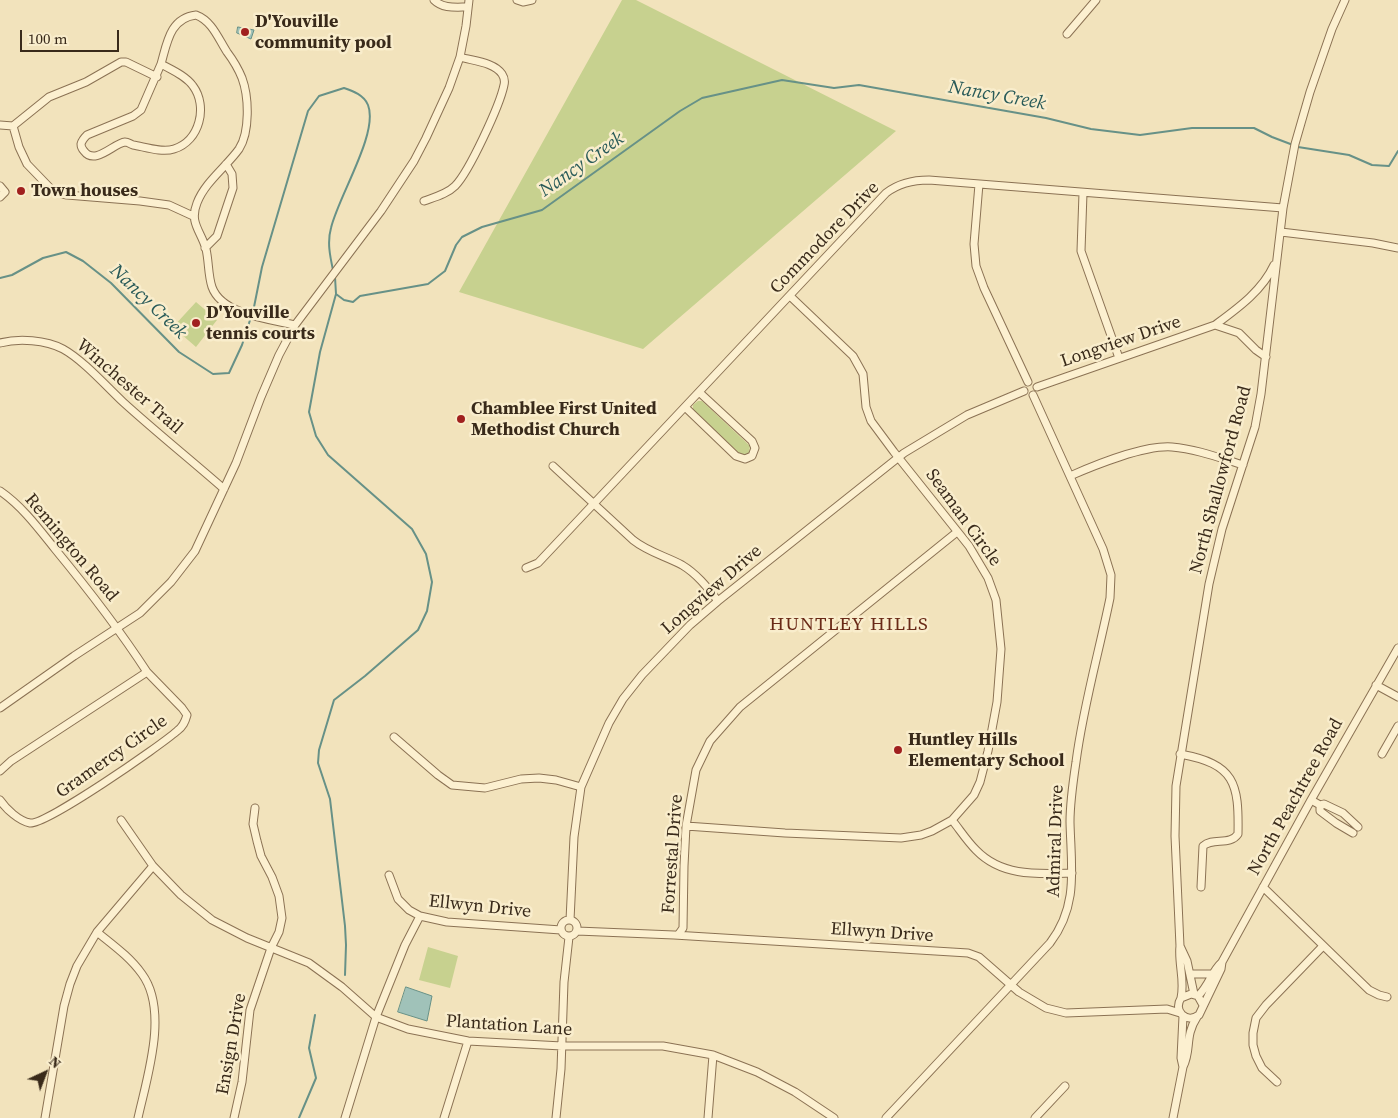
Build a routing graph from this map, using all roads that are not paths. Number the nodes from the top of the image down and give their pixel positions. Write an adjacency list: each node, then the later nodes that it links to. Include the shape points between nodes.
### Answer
1 (434, 0): 6 (street, via 446,6)
2 (517, 0): 3 (street)
3 (532, 0)
4 (1096, 0): 7 (street)
5 (1345, 0): 19 (street, North Shallowford Road, via 1310,92 1294,147)
6 (468, 4): 8 (street)
7 (1066, 34)
8 (460, 57): 18 (street, via 497,69 503,76 504,86 484,135 457,185); 27 (street, via 420,150 386,204)
9 (162, 64): 10 (street); 10 (street, via 192,84 197,92 200,120 192,137 173,150 125,142 103,153 87,154 81,144 84,138 141,110); 13 (street, via 169,38 181,18 196,15 208,22 235,63 246,96 244,136)
10 (157, 77): 12 (street, via 121,62 86,82 49,97)
11 (0, 125): 12 (street)
12 (13, 126): 20 (street, via 28,164 54,192 168,205)
13 (226, 164): 20 (street, via 198,201); 22 (street, via 232,174 233,188 217,236)
14 (979, 184): 16 (street, Commodore Drive); 25 (street, Commodore Drive, via 916,180 900,184 890,190); 31 (street, via 974,244 976,266)
15 (0, 186): 17 (street, via 5,192)
16 (1083, 192): 19 (street, Commodore Drive); 30 (street, via 1081,252)
17 (0, 197)
18 (424, 201)
19 (1283, 208): 21 (street, North Shallowford Road)
20 (193, 216): 22 (street)
21 (1280, 232): 23 (street); 24 (street, North Shallowford Road)
22 (205, 248): 27 (street, via 212,289 229,308)
23 (1398, 248)
24 (1276, 260): 26 (street, Longview Drive, via 1270,274 1255,292); 29 (street, North Shallowford Road)
25 (790, 296): 34 (street, Commodore Drive); 37 (street, Seaman Circle, via 856,361 865,382 868,414)
26 (1215, 324): 29 (street, via 1239,333); 30 (street, Longview Drive)
27 (295, 325): 41 (street, via 279,355)
28 (0, 342): 41 (street, Winchester Trail, via 24,340 63,349)
29 (1266, 357): 38 (street, North Shallowford Road, via 1255,426)
30 (1119, 358): 32 (street, Longview Drive)
31 (1028, 382): 32 (street); 33 (street)
32 (1037, 387): 35 (street)
33 (1024, 391): 35 (street); 37 (street, Longview Drive, via 967,415)
34 (699, 392): 36 (street, Commodore Drive); 36 (street, via 752,441 755,448 752,456 745,460 736,456)
35 (1033, 395): 40 (street, Admiral Drive)
36 (685, 407): 43 (street, Commodore Drive)
37 (898, 458): 44 (street, Seaman Circle); 46 (street, Longview Drive)
38 (1243, 465): 40 (street, via 1162,447 1140,451); 55 (street, North Shallowford Road, via 1210,576)
39 (553, 466): 43 (street)
40 (1070, 476): 67 (street, Admiral Drive, via 1103,549 1111,587 1076,761 1070,812)
41 (224, 489): 47 (street, via 195,551 172,582 140,613)
42 (0, 491): 47 (street, Remington Road, via 33,522)
43 (593, 505): 45 (street, Commodore Drive, via 538,563); 46 (street, via 639,545 690,570)
44 (958, 532): 64 (street, Seaman Circle, via 993,588 1001,649 997,702 982,776 974,795); 65 (street, Forrestal Drive, via 740,706 702,755 692,787)
45 (526, 568)
46 (718, 600): 58 (street, Longview Drive, via 642,675 624,699 609,723)
47 (118, 627): 49 (street, Gramercy Circle); 52 (street)
48 (1398, 648): 50 (street, North Peachtree Road)
49 (147, 672): 57 (street); 59 (street, Gramercy Circle, via 187,715 177,732 59,812 31,825 18,818)
50 (1376, 684): 51 (street); 60 (street, North Peachtree Road)
51 (1398, 698)
52 (0, 708)
53 (1397, 729): 56 (street)
54 (394, 738): 58 (street, via 452,785 485,788 540,778)
55 (1180, 754): 69 (street, via 1219,766 1237,796 1238,834 1236,838 1207,842 1202,846); 78 (street, North Shallowford Road, via 1175,809)
56 (1382, 754)
57 (0, 771)
58 (581, 787): 72 (street, Longview Drive, via 574,838)
59 (0, 800)
60 (1311, 800): 61 (street); 70 (street, North Peachtree Road)
61 (1320, 805): 61 (street, via 1343,813 1356,830 1336,823 1320,810)
62 (255, 808): 80 (street, Ensign Drive, via 253,824 261,856 282,907 279,932)
63 (121, 820): 66 (street, Plantation Lane)
64 (952, 820): 65 (street, Seaman Circle, via 932,832 901,838); 67 (street, via 977,850 998,865 1028,873)
65 (686, 826): 76 (street, Forrestal Drive, via 683,928)
66 (153, 866): 75 (street); 80 (street, Plantation Lane, via 212,920)
67 (1072, 873): 84 (street, Admiral Drive, via 1070,904 1064,921 1050,943)
68 (389, 875): 71 (street, Ellwyn Drive, via 398,899)
69 (1201, 887)
70 (1263, 887): 79 (street); 81 (street, North Peachtree Road)
71 (420, 916): 73 (street, Ellwyn Drive, via 447,922); 91 (street)
72 (570, 920): 73 (street, via 563,923); 74 (street, via 575,923)
73 (561, 930): 77 (street)
74 (577, 931): 76 (street, Ellwyn Drive); 77 (street)
75 (97, 932): 99 (street, via 70,984); 100 (street, via 128,957 144,976 152,995 155,1032)
76 (678, 935): 84 (street, Ellwyn Drive, via 968,953 979,957)
77 (569, 937): 94 (street)
78 (1180, 946): 82 (street, North Shallowford Road); 87 (street, North Shallowford Road, via 1184,984)
79 (1323, 946): 86 (street, via 1369,990); 97 (street, via 1256,1018 1253,1045 1256,1056 1262,1068)
80 (271, 948): 91 (street, Plantation Lane, via 309,963); 101 (street, Ensign Drive, via 250,1010 242,1082)
81 (1222, 962): 83 (street, North Peachtree Road); 88 (street, North Peachtree Road, via 1222,969)
82 (1190, 974): 83 (street); 85 (street, North Shallowford Road)
83 (1213, 974): 85 (street, North Peachtree Road, via 1206,988)
84 (1010, 984): 89 (street, Ellwyn Drive, via 1046,1008 1066,1013); 107 (street, Admiral Drive)
85 (1196, 995): 87 (street, via 1187,994); 88 (street)
86 (1388, 997)
87 (1180, 999): 89 (street); 90 (street, North Peachtree Road)
88 (1203, 1005): 92 (street, North Peachtree Road)
89 (1167, 1009): 90 (street, Ellwyn Drive)
90 (1181, 1014): 92 (street, via 1189,1019); 96 (street, North Peachtree Road)
91 (376, 1016): 93 (street, Plantation Lane, via 408,1029); 102 (street)
92 (1197, 1017): 96 (street, North Peachtree Road, via 1190,1028 1188,1054)
93 (468, 1041): 94 (street, Plantation Lane); 103 (street)
94 (562, 1046): 95 (street, Plantation Lane, via 663,1046); 104 (street)
95 (713, 1055): 105 (street); 106 (street, Plantation Lane, via 758,1072)
96 (1183, 1067): 109 (street, North Peachtree Road)
97 (1277, 1082)
98 (1065, 1086): 108 (street)
99 (45, 1118)
100 (138, 1118)
101 (234, 1118)
102 (345, 1118)
103 (444, 1118)
104 (556, 1118)
105 (708, 1118)
106 (834, 1118)
107 (886, 1118)
108 (1035, 1118)
109 (1172, 1118)

